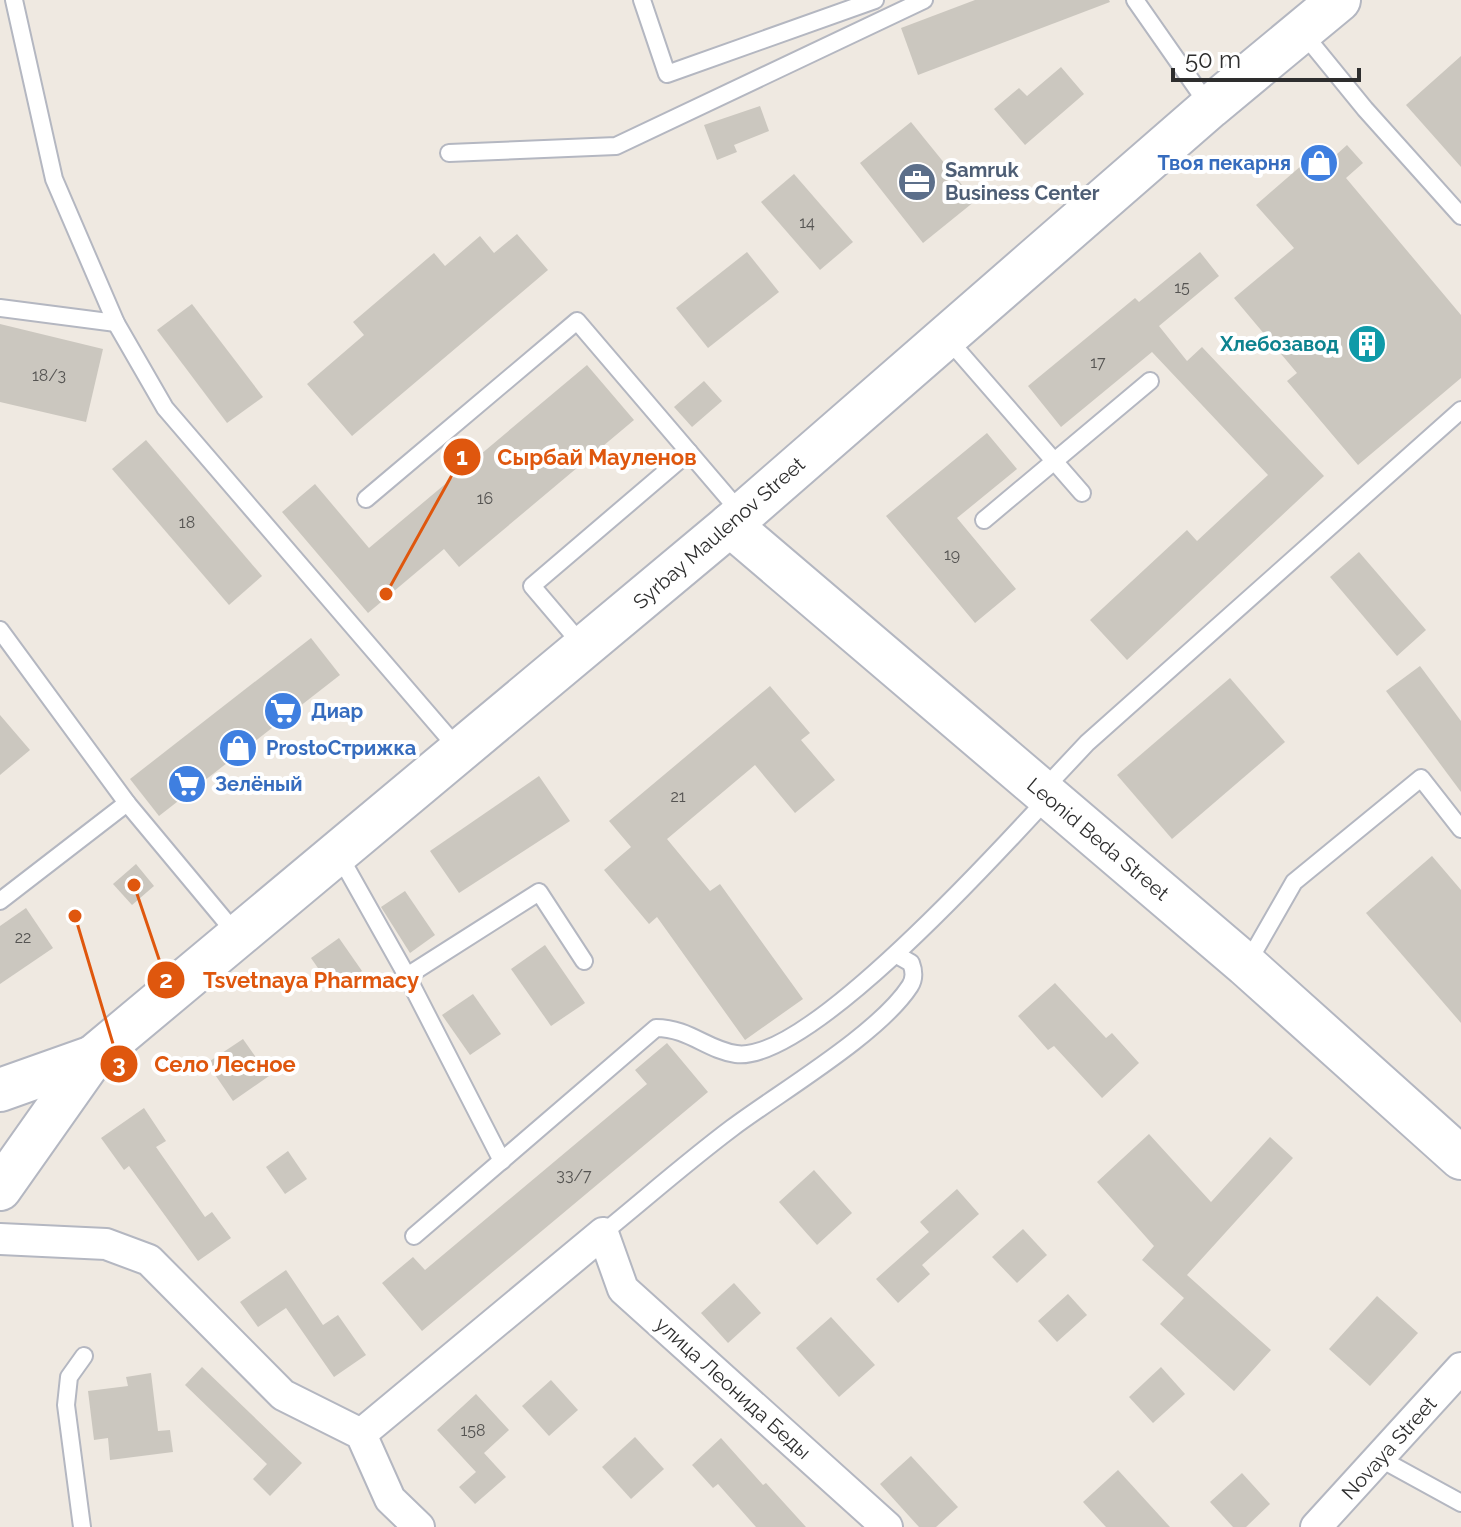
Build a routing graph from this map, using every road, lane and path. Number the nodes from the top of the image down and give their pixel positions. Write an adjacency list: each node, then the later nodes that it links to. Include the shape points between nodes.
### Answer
1 (14, 0): 12 (lane, via 54,179)
2 (642, 0): 3 (lane, via 667,74)
3 (875, 0)
4 (924, 0): 9 (lane, via 616,146)
5 (1135, 0): 8 (lane)
6 (1339, 0): 7 (main road, Syrbay Maulenov Street)
7 (1302, 32): 8 (main road, Syrbay Maulenov Street); 10 (lane)
8 (1210, 107): 13 (main road, Syrbay Maulenov Street)
9 (449, 153)
10 (1461, 216)
11 (0, 308): 12 (lane)
12 (116, 323): 24 (lane, via 165,408)
13 (946, 337): 17 (lane); 20 (main road, Syrbay Maulenov Street)
14 (1150, 381): 17 (lane)
15 (1461, 410): 25 (lane, via 1087,743)
16 (689, 452): 19 (lane, via 577,321); 20 (lane); 23 (lane, via 532,586)
17 (1054, 461): 18 (lane); 21 (lane)
18 (1082, 493)
19 (366, 499)
20 (736, 519): 23 (main road, Syrbay Maulenov Street); 25 (main road, Leonid Beda Street)
21 (984, 520)
22 (0, 630): 26 (lane)
23 (584, 647): 24 (main road, Syrbay Maulenov Street)
24 (461, 752): 28 (main road, Syrbay Maulenov Street)
25 (1046, 794): 31 (lane); 33 (main road, Leonid Beda Street)
26 (127, 803): 29 (lane); 30 (lane)
27 (1461, 829): 33 (lane, via 1421,778 1294,882)
28 (338, 854): 30 (main road, Syrbay Maulenov Street); 34 (lane)
29 (0, 901)
30 (238, 936): 35 (main road, Syrbay Maulenov Street)
31 (897, 955): 38 (lane, via 816,1020 765,1049 737,1054 677,1028 656,1028); 40 (lane, via 915,972 911,985 888,1009)
32 (584, 961): 34 (lane, via 539,892)
33 (1246, 965): 37 (main road, Leonid Beda Street)
34 (407, 976): 38 (lane)
35 (93, 1057): 36 (main road); 39 (main road)
36 (0, 1090)
37 (1461, 1158)
38 (502, 1161): 41 (lane)
39 (0, 1189)
40 (603, 1233): 45 (street); 50 (street, улица Леонида Беды, via 623,1289)
41 (414, 1236)
42 (0, 1239): 45 (street, via 106,1244 149,1260 283,1395)
43 (84, 1356): 48 (lane, via 69,1377 66,1405)
44 (1461, 1368): 46 (street, Novaya Street)
45 (361, 1434): 49 (street, via 390,1499)
46 (1379, 1458): 47 (lane); 51 (street, Novaya Street)
47 (1461, 1503)
48 (82, 1527)
49 (419, 1527)
50 (887, 1527)
51 (1316, 1527)

